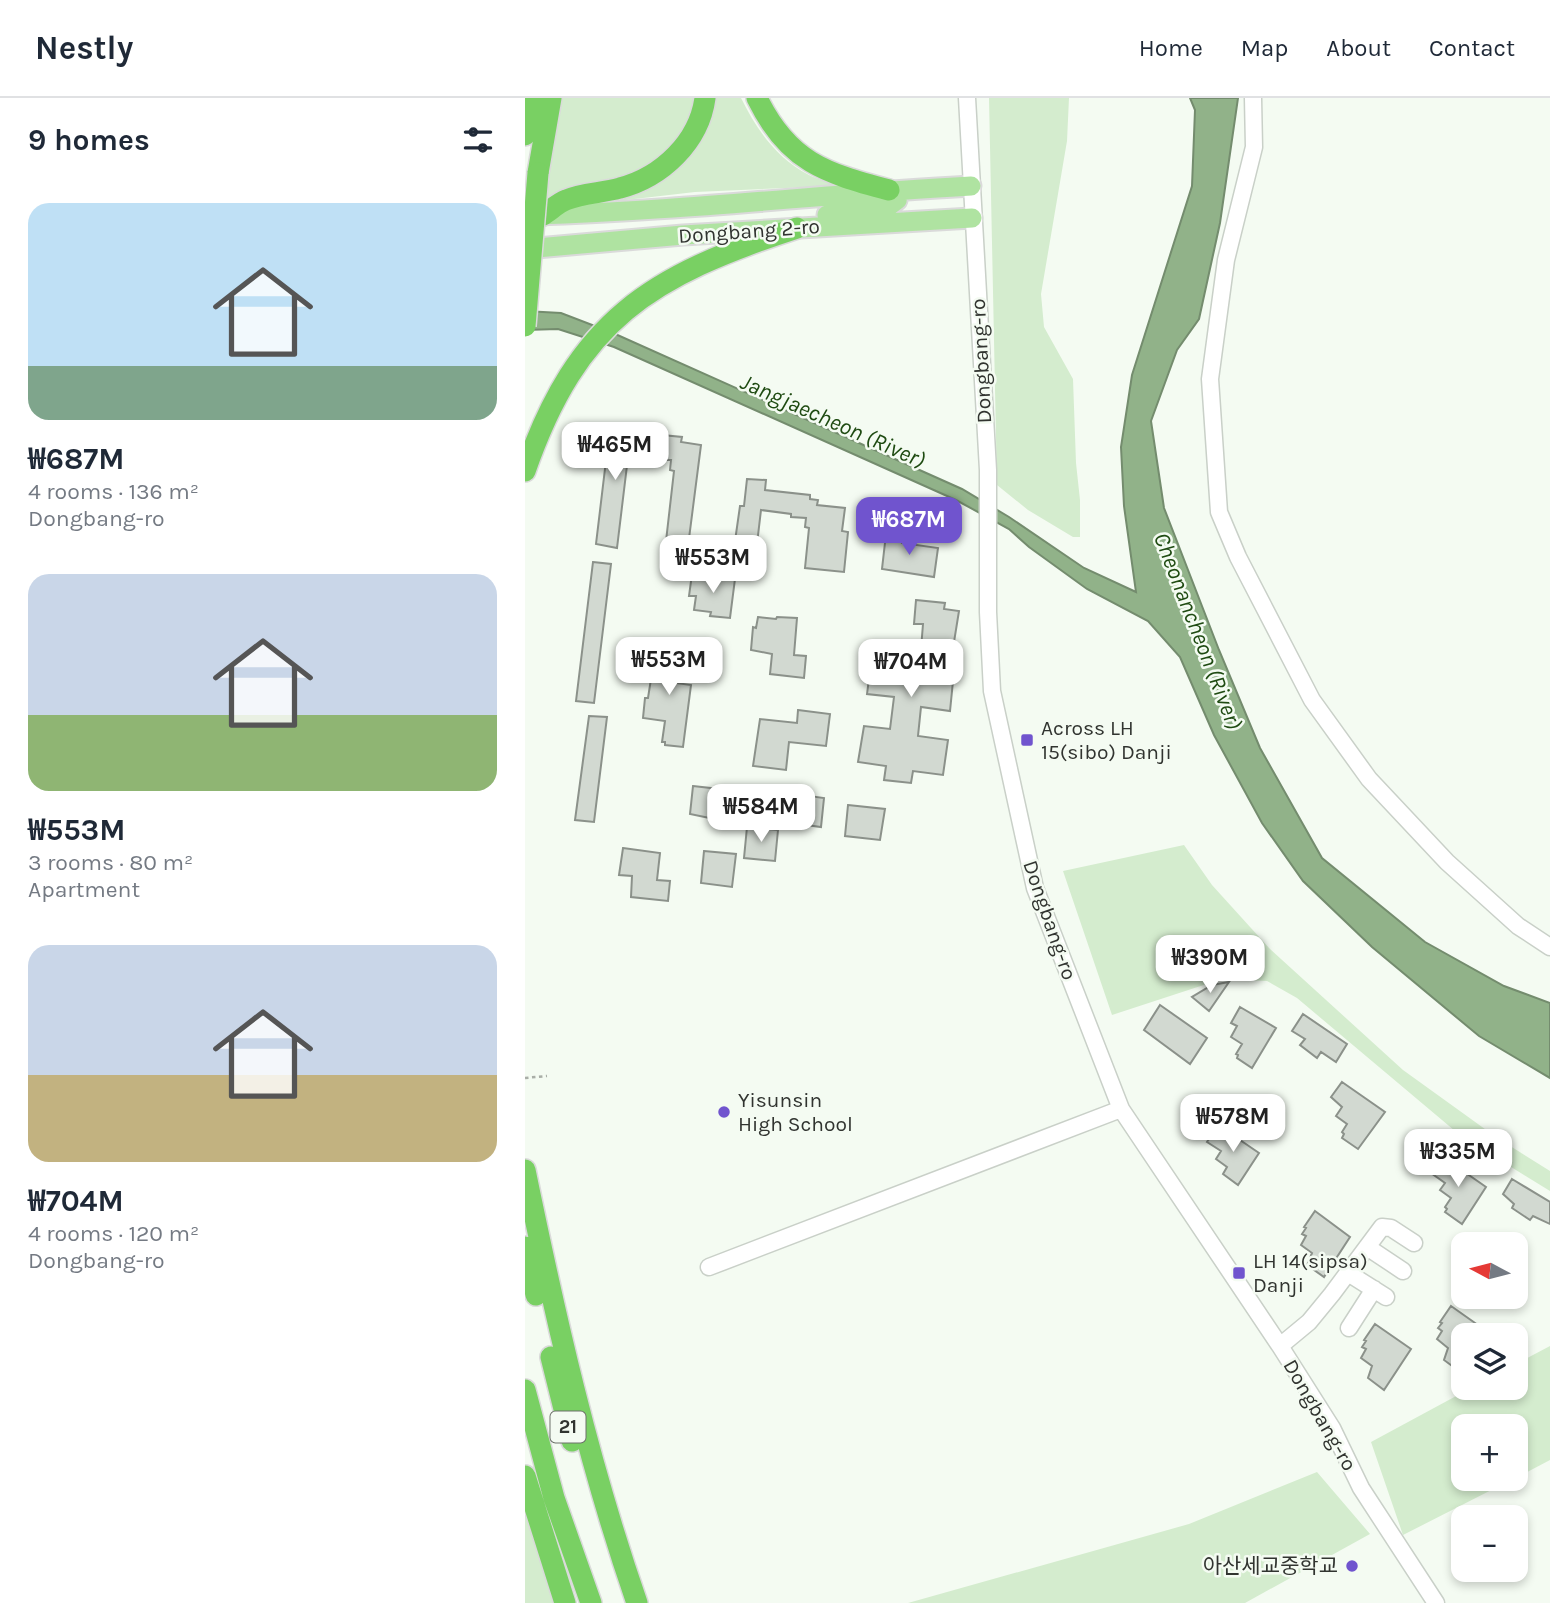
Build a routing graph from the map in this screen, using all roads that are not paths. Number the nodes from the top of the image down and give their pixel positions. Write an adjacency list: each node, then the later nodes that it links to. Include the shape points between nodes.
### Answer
1 (530, 98): 7 (highway)
2 (551, 98): 15 (highway, bridge, via 538,173)
3 (705, 98): 10 (highway, via 692,135 648,179 567,200)
4 (757, 98): 9 (highway, via 786,144 814,165)
5 (967, 98): 8 (street, Dongbang-ro)
6 (1253, 98): 17 (street, via 1254,147 1226,260 1210,379 1219,512 1312,700 1369,779 1447,862 1518,926)
7 (525, 135)
8 (971, 186): 9 (main road, Dongbang 2-ro); 11 (street, Dongbang-ro)
9 (889, 190): 10 (main road, Dongbang 2-ro, via 633,212); 13 (main road, via 897,200 889,206 812,217)
10 (534, 215)
11 (972, 218): 12 (main road, Dongbang 2-ro); 18 (street, Dongbang-ro, via 988,470 992,691 1035,888)
12 (797, 228): 13 (main road, Dongbang 2-ro); 16 (highway, via 690,269 625,309 569,374)
13 (765, 230): 14 (main road, Dongbang 2-ro)
14 (525, 248)
15 (525, 326)
16 (525, 471)
17 (1550, 947)
18 (1121, 1109): 23 (street); 27 (street, Dongbang-ro)
19 (525, 1170): 33 (highway, via 554,1314 588,1447)
20 (1414, 1243): 22 (street, via 1382,1227)
21 (525, 1247): 32 (highway, 21, via 561,1399)
22 (1367, 1247): 24 (street); 25 (street)
23 (709, 1267)
24 (1403, 1271)
25 (1348, 1273): 26 (street, via 1380,1293); 27 (street, via 1308,1322)
26 (1349, 1328)
27 (1280, 1346): 34 (street, Dongbang-ro, via 1332,1428 1361,1488)
28 (525, 1390): 31 (highway, 21, via 554,1497)
29 (525, 1476): 30 (highway)
30 (565, 1603)
31 (591, 1603)
32 (623, 1603)
33 (637, 1603)
34 (1436, 1603)

